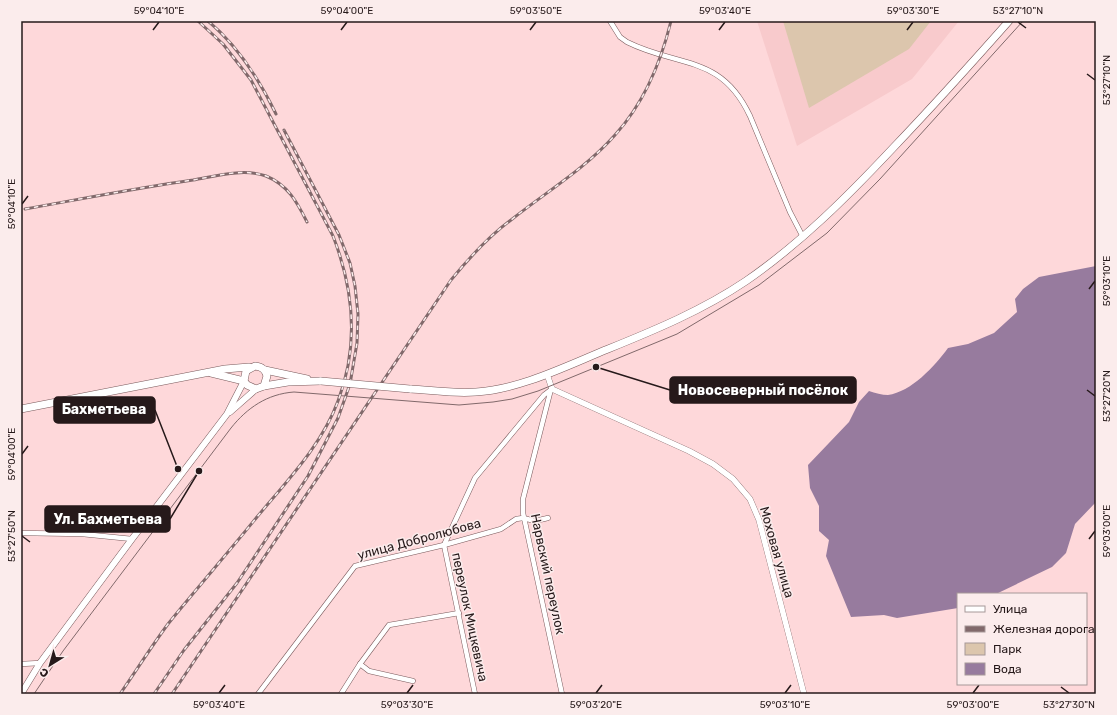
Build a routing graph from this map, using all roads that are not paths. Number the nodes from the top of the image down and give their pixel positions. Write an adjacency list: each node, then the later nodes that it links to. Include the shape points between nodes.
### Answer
1 (610, 21): 3 (street, via 620,37 627,42 712,71 734,89 750,116 790,212)
2 (1009, 21): 3 (main road, via 957,81 848,196)
3 (804, 237): 7 (main road, via 746,281 697,310)
4 (249, 367): 5 (main road, via 261,367); 6 (main road); 8 (main road)
5 (265, 370): 9 (main road); 10 (main road, via 267,381)
6 (209, 373): 8 (main road); 13 (main road)
7 (547, 374): 9 (main road, bridge, via 508,387 475,392); 12 (street)
8 (244, 381): 11 (main road); 14 (main road)
9 (321, 381): 10 (main road)
10 (264, 386): 11 (main road)
11 (256, 389): 14 (main road)
12 (552, 389): 15 (street, Нарвский переулок, via 523,499); 19 (street, via 544,395 475,478); 30 (street, Моховая улица, via 713,464 733,479 750,499 759,520)
13 (21, 409)
14 (227, 414): 18 (main road)
15 (524, 518): 16 (street, улица Добролюбова, via 535,521); 19 (street, улица Добролюбова, via 511,521 501,529); 29 (street, Нарвский переулок)
16 (548, 518)
17 (21, 533): 18 (street, via 82,534)
18 (132, 539): 21 (main road)
19 (444, 545): 20 (street, переулок Мицкевича); 26 (street, улица Добролюбова, via 356,566)
20 (459, 613): 23 (street, via 389,625); 28 (street, переулок Мицкевича)
21 (40, 663): 22 (street); 25 (main road)
22 (21, 664)
23 (360, 664): 24 (street, via 369,671); 27 (street)
24 (413, 681)
25 (21, 694)
26 (258, 694)
27 (341, 694)
28 (475, 694)
29 (562, 694)
30 (804, 694)

